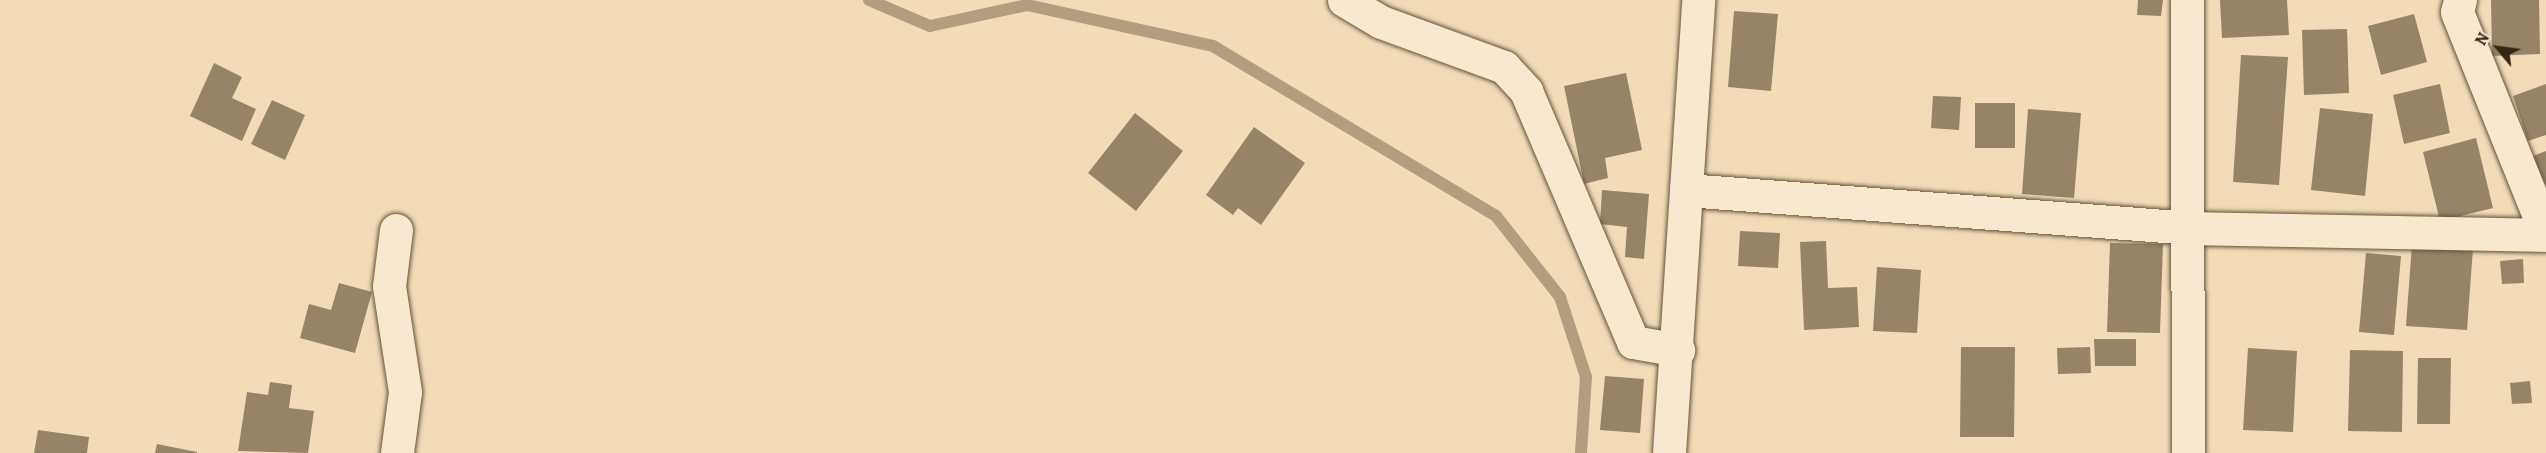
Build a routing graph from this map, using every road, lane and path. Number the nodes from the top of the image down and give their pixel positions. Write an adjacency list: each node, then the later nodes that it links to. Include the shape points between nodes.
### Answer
1 (1344, 0): 9 (street, via 1381,22 1504,67 1526,91 1633,342)
2 (1698, 0): 5 (street)
3 (2187, 0): 6 (street)
4 (2460, 0): 8 (street, via 2457,12)
5 (1686, 190): 6 (street); 9 (street)
6 (2191, 228): 8 (street); 12 (street)
7 (396, 230): 10 (street, via 389,286 405,392)
8 (2546, 234)
9 (1678, 350): 11 (street)
10 (397, 453)
11 (1669, 453)
12 (2188, 453)

